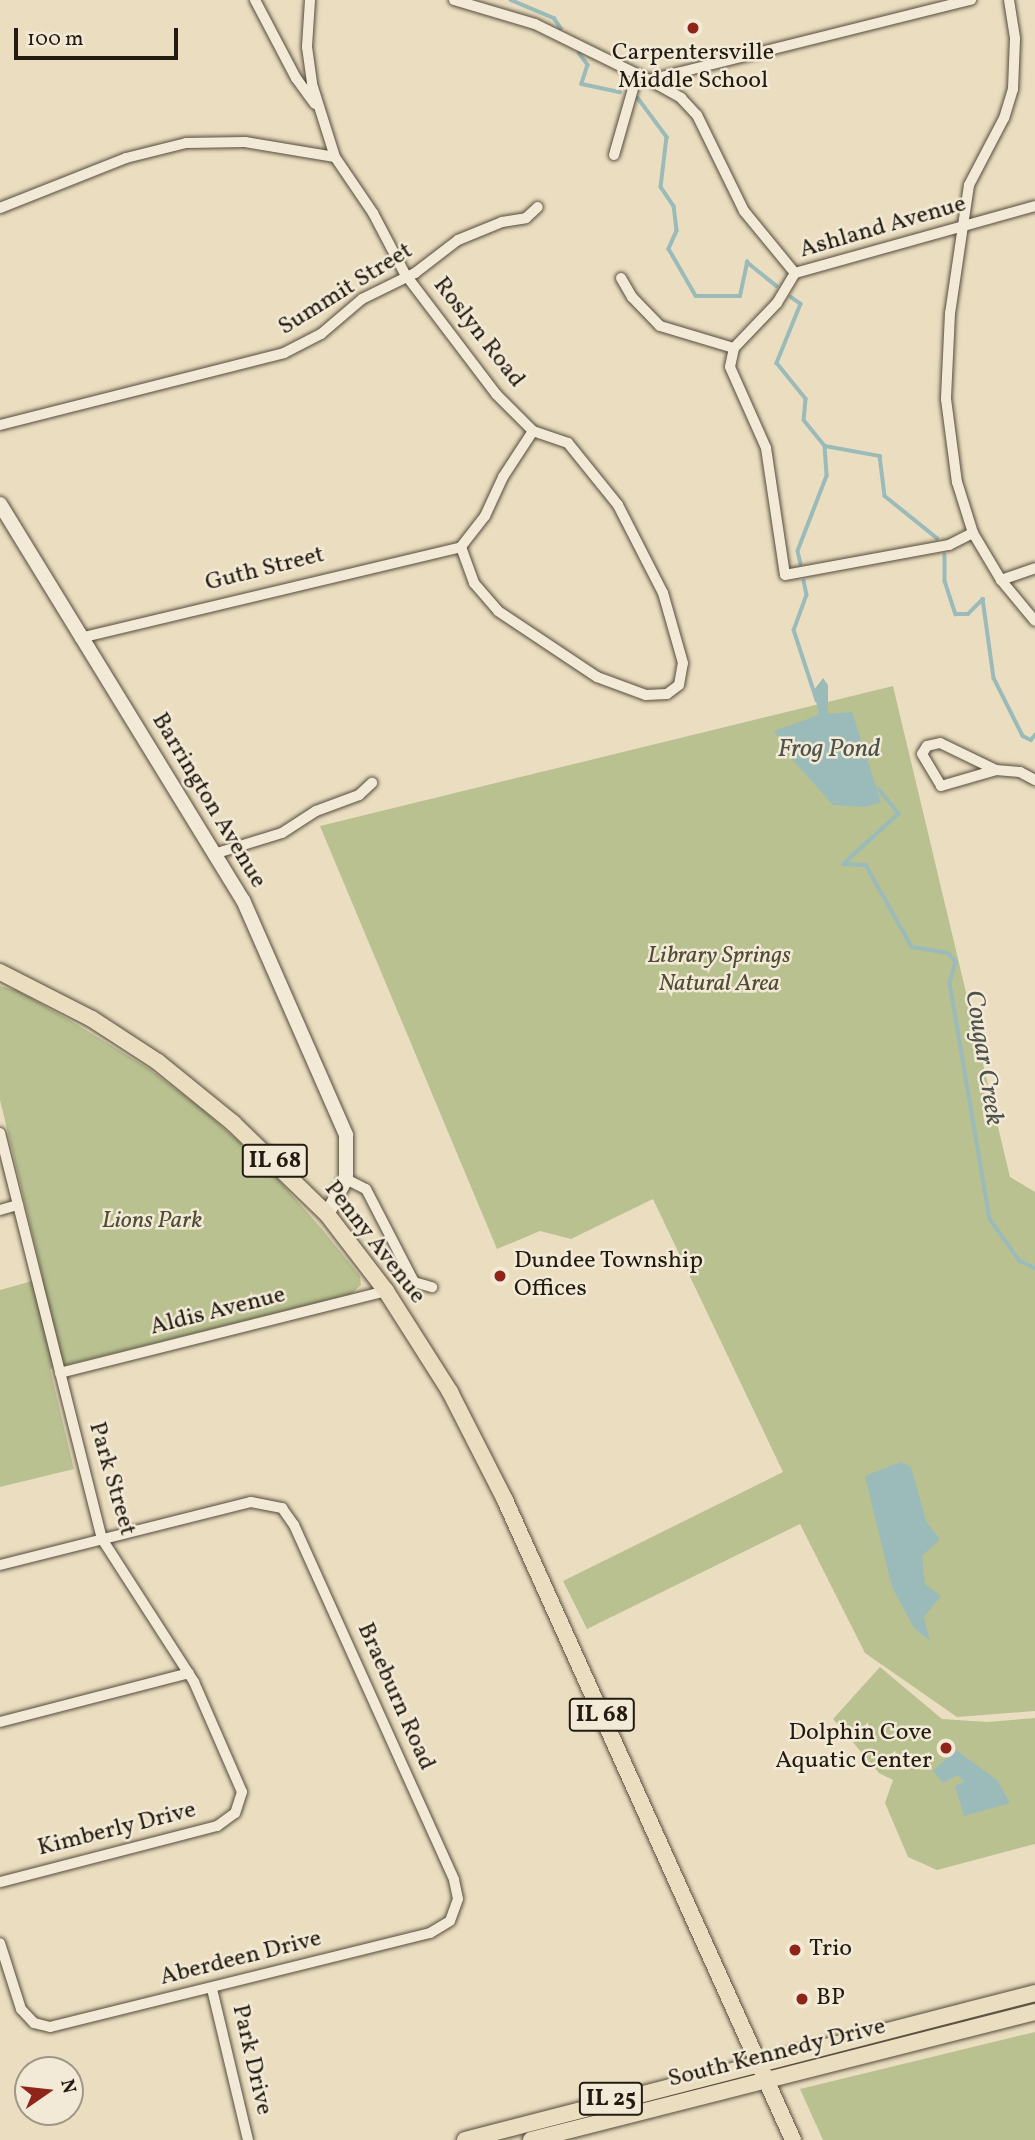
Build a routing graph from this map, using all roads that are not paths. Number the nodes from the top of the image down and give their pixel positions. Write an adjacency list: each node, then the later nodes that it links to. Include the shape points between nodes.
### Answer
1 (255, 0): 8 (street, Roslyn Road, via 296,78)
2 (310, 0): 8 (street, Roslyn Road, via 307,47)
3 (454, 0): 6 (street, via 535,24)
4 (971, 0): 7 (street)
5 (1009, 0): 14 (street, via 1015,39 1013,89 1004,118 969,185)
6 (637, 75): 7 (street); 9 (street)
7 (649, 80): 15 (street, via 681,98 697,115 744,211)
8 (318, 107): 10 (street, Roslyn Road)
9 (614, 155)
10 (335, 156): 13 (street, via 245,142 186,143 126,158); 16 (street, Roslyn Road, via 373,213)
11 (1035, 206): 14 (street, Ashland Avenue)
12 (538, 207): 16 (street, Summit Street, via 526,218 477,230 438,253 426,266)
13 (0, 208)
14 (962, 229): 15 (street, Ashland Avenue); 22 (street, via 945,355 946,400 957,482)
15 (795, 273): 18 (street, Ashland Avenue, via 777,303)
16 (405, 274): 19 (street, Summit Street, via 362,299 321,334 284,353); 20 (street, Roslyn Road, via 496,394)
17 (621, 278): 18 (street, via 660,326)
18 (734, 348): 22 (street, via 730,368 766,448 785,575 939,547)
19 (0, 425)
20 (533, 431): 23 (street, via 503,477 485,516); 23 (street, Roslyn Road, via 568,443 585,459 625,516 663,593 684,663 679,685 667,694 646,695 597,677 498,611 474,583)
21 (0, 504): 27 (street, Barrington Avenue)
22 (973, 533): 25 (street)
23 (461, 547): 27 (street, Guth Street)
24 (1035, 568): 25 (street)
25 (1001, 580): 26 (street)
26 (1035, 621)
27 (80, 638): 31 (street, Barrington Avenue)
28 (996, 770): 28 (street, via 941,786 922,754 927,746 940,743); 29 (street, via 1020,772)
29 (1035, 780)
30 (372, 783): 31 (street, via 359,795 316,811 282,833)
31 (217, 853): 34 (street, Barrington Avenue, via 243,900 337,1112 348,1146)
32 (0, 972): 37 (main road, Penny Avenue / IL 68, via 92,1019 158,1062 233,1123)
33 (0, 1133): 35 (street, Park Street)
34 (346, 1179): 37 (street, Barrington Avenue); 38 (street, via 366,1189 414,1282)
35 (18, 1205): 36 (street); 40 (street, Park Street)
36 (0, 1210)
37 (327, 1214): 39 (main road, Penny Avenue / IL 68)
38 (432, 1287)
39 (386, 1291): 40 (street, Aldis Avenue); 52 (main road, Penny Avenue / IL 68, via 472,1431)
40 (60, 1373): 41 (street, Park Street)
41 (102, 1539): 42 (street); 43 (street, Park Street); 47 (street, Braeburn Road, via 251,1502 277,1505 294,1525 454,1880 458,1899)
42 (0, 1565)
43 (189, 1673): 44 (street); 45 (street, Park Street, via 240,1782)
44 (0, 1722)
45 (237, 1809): 46 (street, Kimberly Drive, via 217,1826)
46 (0, 1882)
47 (454, 1913): 49 (street, Aberdeen Drive, via 446,1925 430,1933)
48 (0, 1943): 49 (street, Aberdeen Drive, via 19,2006 32,2021 55,2027)
49 (212, 1989): 54 (street, Park Drive)
50 (1035, 1993): 52 (main road, South Kennedy Drive / IL 25)
51 (1035, 2012): 53 (main road, South Kennedy Drive / IL 25)
52 (758, 2063): 53 (main road, IL 68); 55 (main road, South Kennedy Drive / IL 25)
53 (767, 2082): 56 (main road, South Kennedy Drive / IL 25); 57 (main road, IL 68)
54 (247, 2140)
55 (466, 2140)
56 (531, 2140)
57 (793, 2140)

